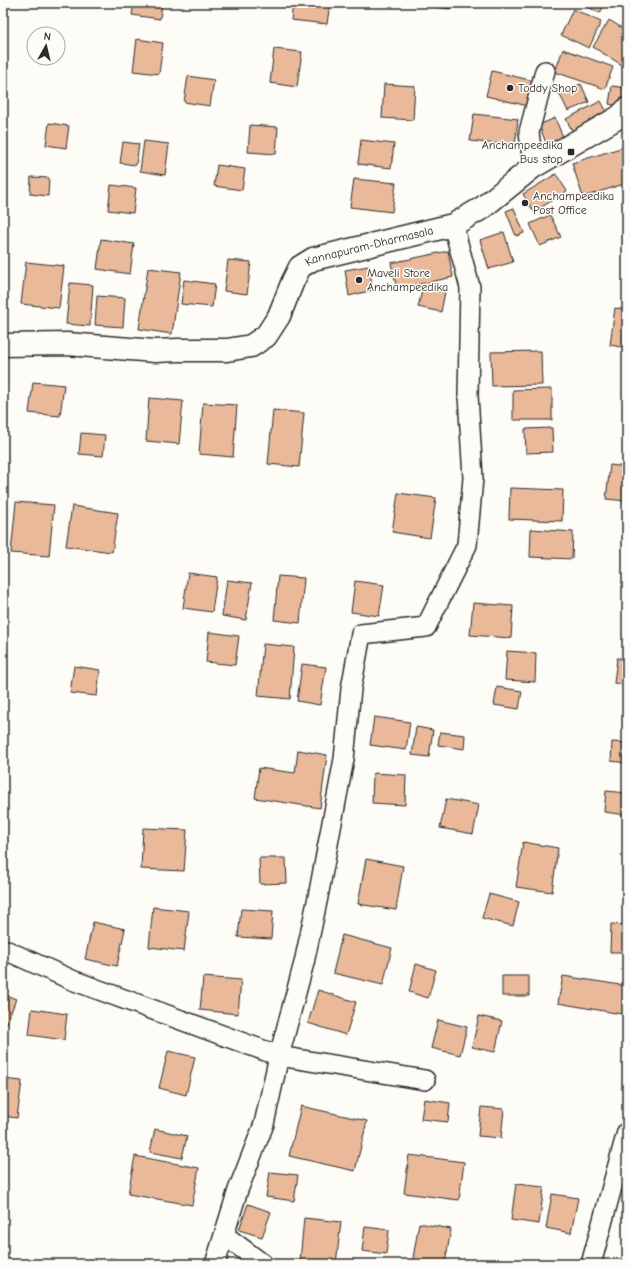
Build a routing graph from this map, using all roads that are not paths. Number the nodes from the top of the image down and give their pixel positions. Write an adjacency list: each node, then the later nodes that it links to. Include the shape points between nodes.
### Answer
1 (545, 71): 3 (street, via 529,132)
2 (627, 109): 3 (main road, Kannapuram-Dharmasala, via 619,117)
3 (533, 167): 4 (main road, Kannapuram-Dharmasala, via 482,208)
4 (453, 225): 5 (main road, Kannapuram-Dharmasala, via 313,259 300,267 279,316 266,336 251,346 227,350 154,351 68,344); 7 (street, via 470,287 468,395 473,478 467,545 426,627 361,634 351,689 344,759 318,897 304,963)
5 (3, 346)
6 (3, 949): 7 (street, via 72,980)
7 (279, 1056): 8 (street); 10 (street, via 264,1124 238,1190)
8 (425, 1080)
9 (627, 1132): 13 (street)
10 (224, 1235): 11 (street); 12 (street)
11 (215, 1264)
12 (264, 1264)
13 (591, 1264)

